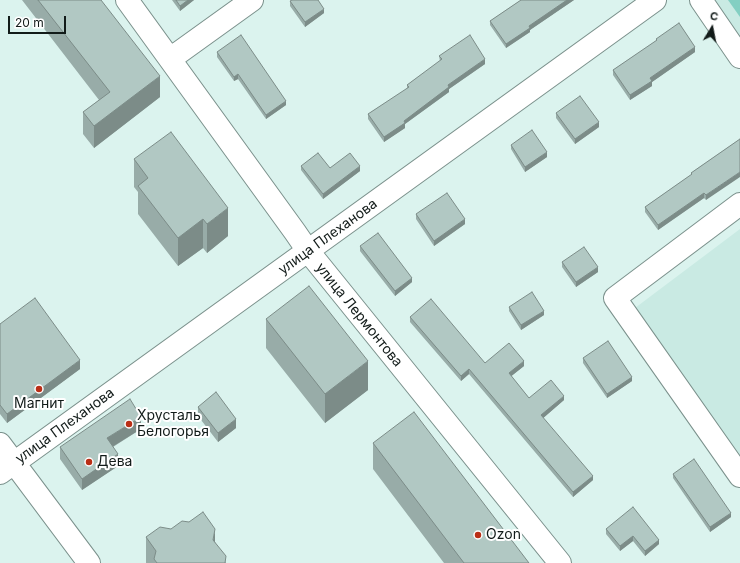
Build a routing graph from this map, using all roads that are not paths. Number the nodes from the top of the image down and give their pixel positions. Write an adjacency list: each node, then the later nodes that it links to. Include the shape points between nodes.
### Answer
1 (127, 0): 6 (street, улица Лермонтова)
2 (252, 0): 6 (street)
3 (656, 0): 8 (street, улица Плеханова)
4 (701, 0): 5 (street)
5 (740, 57)
6 (170, 59): 8 (street, улица Лермонтова)
7 (740, 204): 11 (street, via 615,298)
8 (308, 252): 10 (street, улица Плеханова); 13 (street, улица Лермонтова)
9 (0, 444): 10 (street)
10 (7, 468): 12 (street)
11 (740, 476)
12 (89, 563)
13 (560, 563)

